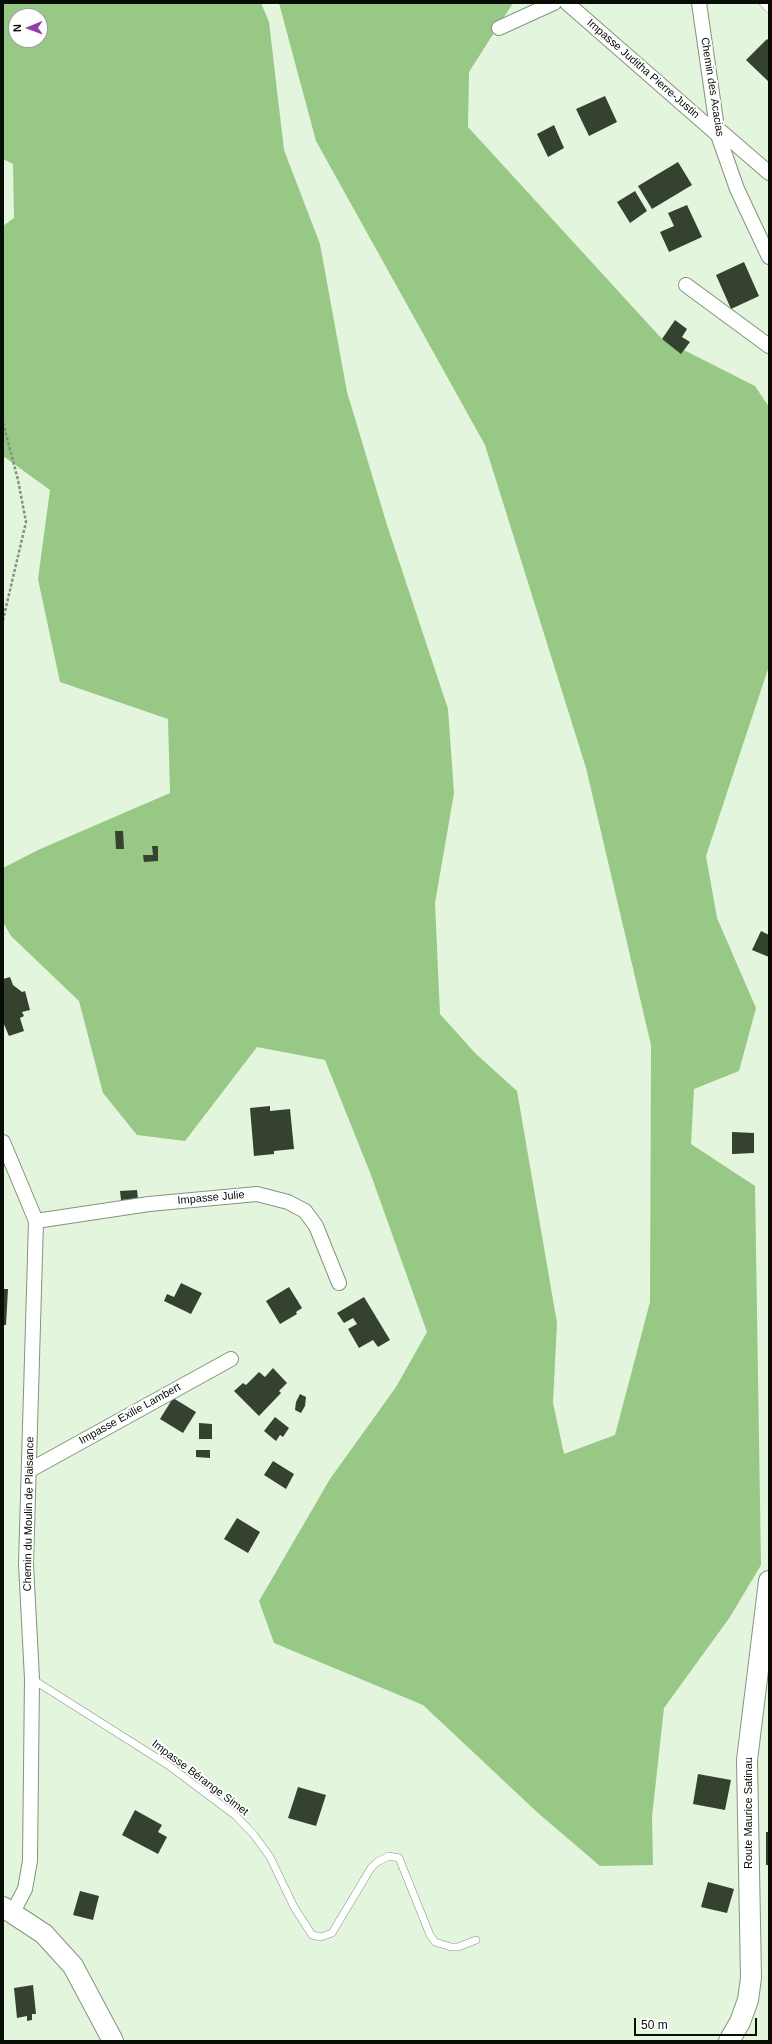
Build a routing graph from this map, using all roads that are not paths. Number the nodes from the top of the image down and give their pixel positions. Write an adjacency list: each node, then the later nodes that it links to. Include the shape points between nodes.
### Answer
1 (554, 3): 6 (street)
2 (567, 3): 7 (street, Impasse Juditha Pierre-Justin)
3 (699, 3): 7 (street, Chemin des Acacias)
4 (763, 3): 5 (lane)
5 (769, 9)
6 (500, 28)
7 (718, 131): 8 (street, Impasse Juditha Pierre-Justin); 9 (street, Chemin des Acacias, via 737,189)
8 (769, 173)
9 (769, 257)
10 (686, 285): 11 (street)
11 (769, 346)
12 (3, 1142): 13 (street, Chemin du Moulin de Plaisance)
13 (36, 1221): 14 (street, Impasse Julie, via 149,1204 257,1194 288,1202 305,1211 316,1226); 16 (street, Chemin du Moulin de Plaisance)
14 (339, 1283)
15 (231, 1359): 16 (street, Impasse Exilie Lambert)
16 (30, 1470): 18 (street, Chemin du Moulin de Plaisance, via 26,1564)
17 (769, 1581): 22 (main road, Route Maurice Satinau, via 748,1760 751,1978 748,2000)
18 (32, 1679): 19 (street, Chemin du Moulin de Plaisance, via 30,1861 25,1889); 20 (lane, Impasse Bérange Simet, via 168,1765 236,1816 270,1857 294,1907 312,1935 321,1937 332,1933 371,1868 389,1856 399,1858 435,1942 458,1947)
19 (8, 1910): 21 (main road, via 44,1934 73,1966)
20 (476, 1940)
21 (113, 2041)
22 (729, 2041)

